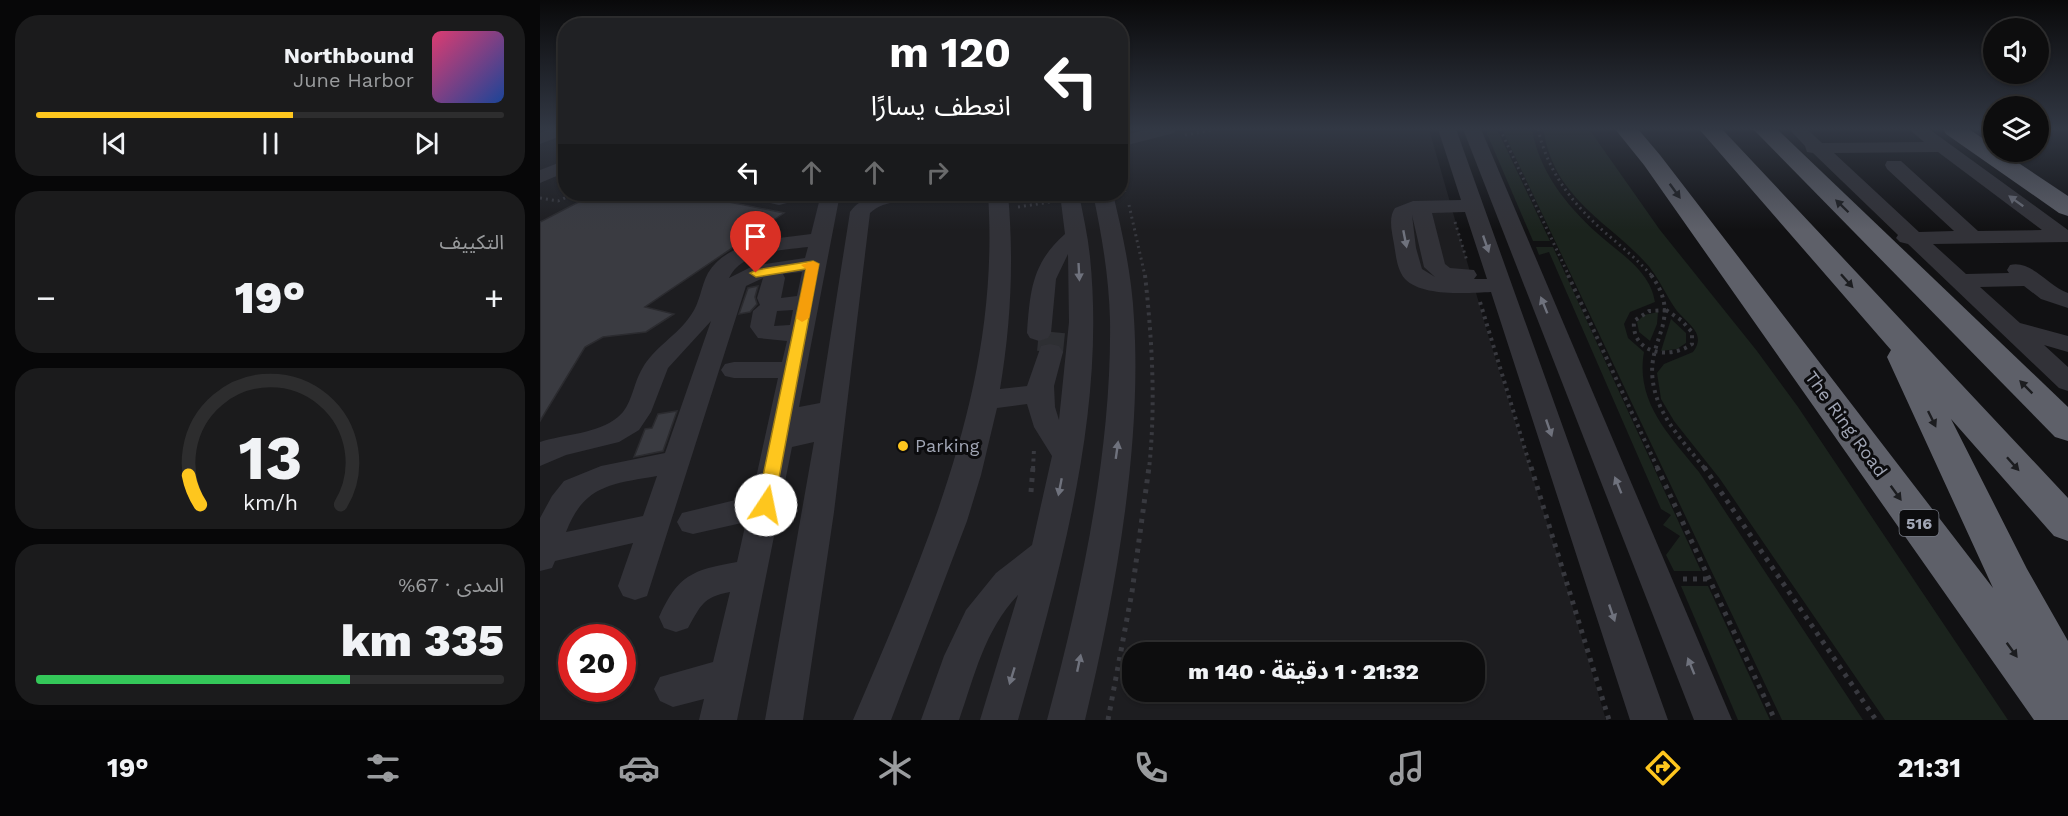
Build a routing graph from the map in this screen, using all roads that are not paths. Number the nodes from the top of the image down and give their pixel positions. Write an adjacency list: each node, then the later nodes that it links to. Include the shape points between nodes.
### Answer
1 (1454, 163): 22 (street)
2 (1486, 163): 74 (street, one-way to 2)
3 (1627, 163): 37 (highway, via 1728,294)
4 (1653, 163): 37 (highway, The Ring Road / 516, one-way to 37)
5 (1740, 163): 38 (highway, one-way to 38)
6 (1806, 163): 29 (highway, one-way to 6)
7 (1835, 163): 11 (street)
8 (1990, 163): 23 (highway)
9 (1965, 164): 10 (street); 26 (street, one-way to 9)
10 (1894, 165): 11 (street); 27 (street)
11 (1839, 166): 28 (street)
12 (558, 169): 13 (street)
13 (540, 177)
14 (558, 183): 15 (street)
15 (540, 189)
16 (789, 201): 24 (street)
17 (828, 201): 30 (street)
18 (876, 201): 32 (street, via 862,208)
19 (1056, 201): 25 (street, via 1075,224)
20 (1104, 201): 72 (street, one-way to 20, via 1097,582 1122,417 1123,304)
21 (999, 202): 46 (street, via 1000,282)
22 (1462, 206): 33 (street, one-way to 33); 33 (street, one-way to 33, via 1420,207 1437,269 1450,275)
23 (2068, 208)
24 (773, 211)
25 (1076, 236): 43 (street, via 1049,265 1055,279); 50 (street, one-way to 50, via 1078,356)
26 (2066, 236): 27 (street)
27 (1972, 237): 28 (street)
28 (1915, 238): 29 (street); 34 (street)
29 (1876, 239): 48 (highway, one-way to 29)
30 (811, 276): 31 (street, via 785,305 771,304); 32 (street); 40 (street); 51 (street, via 765,248 731,261 719,273 700,319 657,365 630,423 616,432 562,444); 52 (street, via 756,273 736,283)
31 (774, 278)
32 (850, 280): 47 (street)
33 (1486, 280): 73 (street, one-way to 73)
34 (1960, 281): 35 (street, via 2023,274 2049,294); 39 (street)
35 (2068, 301)
36 (765, 311): 40 (street, via 762,327 767,333)
37 (1775, 327): 75 (highway, The Ring Road / 516, one-way to 75)
38 (1889, 328): 55 (highway, one-way to 55); 64 (highway, one-way to 64)
39 (2010, 328): 42 (street); 45 (street)
40 (800, 331): 44 (street)
41 (759, 343): 44 (street, via 742,370)
42 (2068, 344)
43 (1043, 356): 46 (street); 50 (street, via 1043,416)
44 (792, 370): 49 (street)
45 (2068, 382)
46 (986, 391): 68 (street, via 954,513)
47 (831, 419): 49 (street); 67 (street)
48 (2068, 428)
49 (780, 430): 53 (street)
50 (1066, 453): 58 (street, one-way to 58)
51 (540, 455)
52 (676, 462): 56 (street); 57 (street, via 594,479 574,490)
53 (766, 505): 54 (street); 59 (street)
54 (693, 522)
55 (2068, 525)
56 (655, 526): 57 (street); 60 (street)
57 (541, 553)
58 (1047, 553): 61 (street, via 1015,577); 71 (street, one-way to 71)
59 (750, 574): 62 (street, via 695,589); 63 (street)
60 (635, 586)
61 (988, 607): 69 (street, via 972,632); 70 (street, via 982,640)
62 (676, 617)
63 (729, 675): 65 (street); 66 (street)
64 (2068, 688)
65 (673, 689)
66 (718, 720)
67 (784, 720)
68 (872, 720)
69 (940, 720)
70 (953, 720)
71 (999, 720)
72 (1066, 720)
73 (1649, 720)
74 (1713, 720)
75 (2064, 720)

